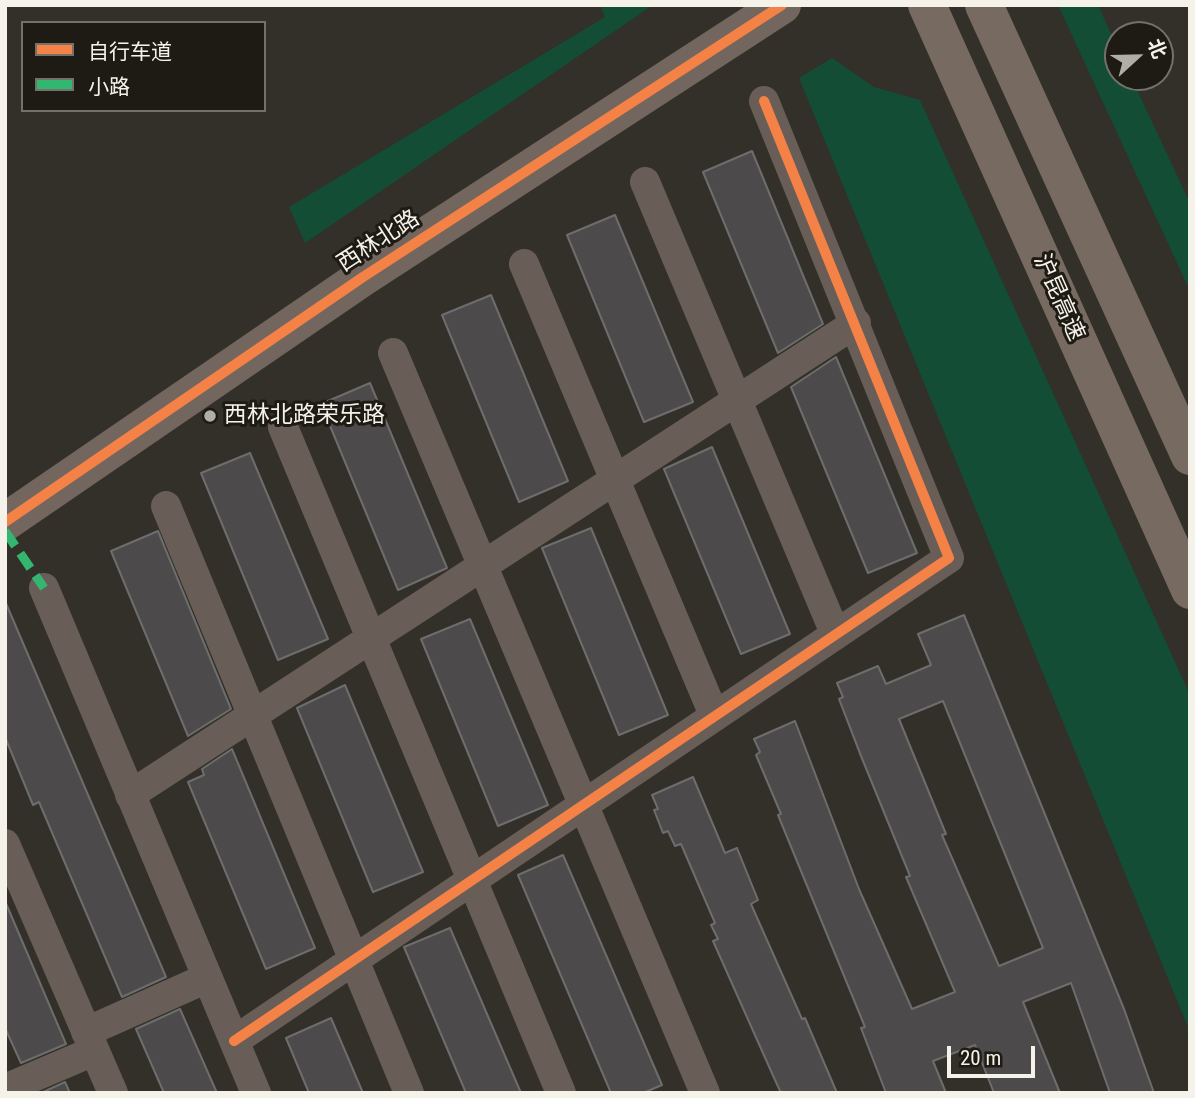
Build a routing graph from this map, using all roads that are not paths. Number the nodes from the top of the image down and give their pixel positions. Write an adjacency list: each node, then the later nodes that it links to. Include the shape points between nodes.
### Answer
1 (782, 5): 14 (street, 西林北路, via 363,277)
2 (927, 5): 17 (highway, 沪昆高速)
3 (985, 5): 11 (highway)
4 (764, 101): 7 (street)
5 (645, 182): 9 (street)
6 (524, 264): 12 (street)
7 (856, 323): 9 (street); 18 (street, via 949,558)
8 (393, 353): 15 (street)
9 (737, 400): 12 (street); 18 (street)
10 (283, 427): 19 (street)
11 (1190, 456)
12 (615, 480): 15 (street); 20 (street)
13 (166, 506): 21 (street)
14 (5, 522)
15 (482, 567): 19 (street); 23 (street)
16 (44, 589): 22 (street)
17 (1190, 590)
18 (835, 633): 20 (street)
19 (372, 638): 21 (street); 25 (street)
20 (714, 715): 23 (street)
21 (252, 716): 22 (street); 26 (street)
22 (130, 795): 27 (street)
23 (583, 804): 25 (street); 35 (street)
24 (5, 844): 28 (street)
25 (472, 879): 26 (street); 34 (street)
26 (353, 960): 29 (street); 33 (street)
27 (207, 978): 28 (street); 29 (street)
28 (90, 1041): 30 (street); 31 (street)
29 (234, 1041): 32 (street)
30 (5, 1089)
31 (113, 1093)
32 (256, 1093)
33 (409, 1093)
34 (561, 1093)
35 (705, 1093)

